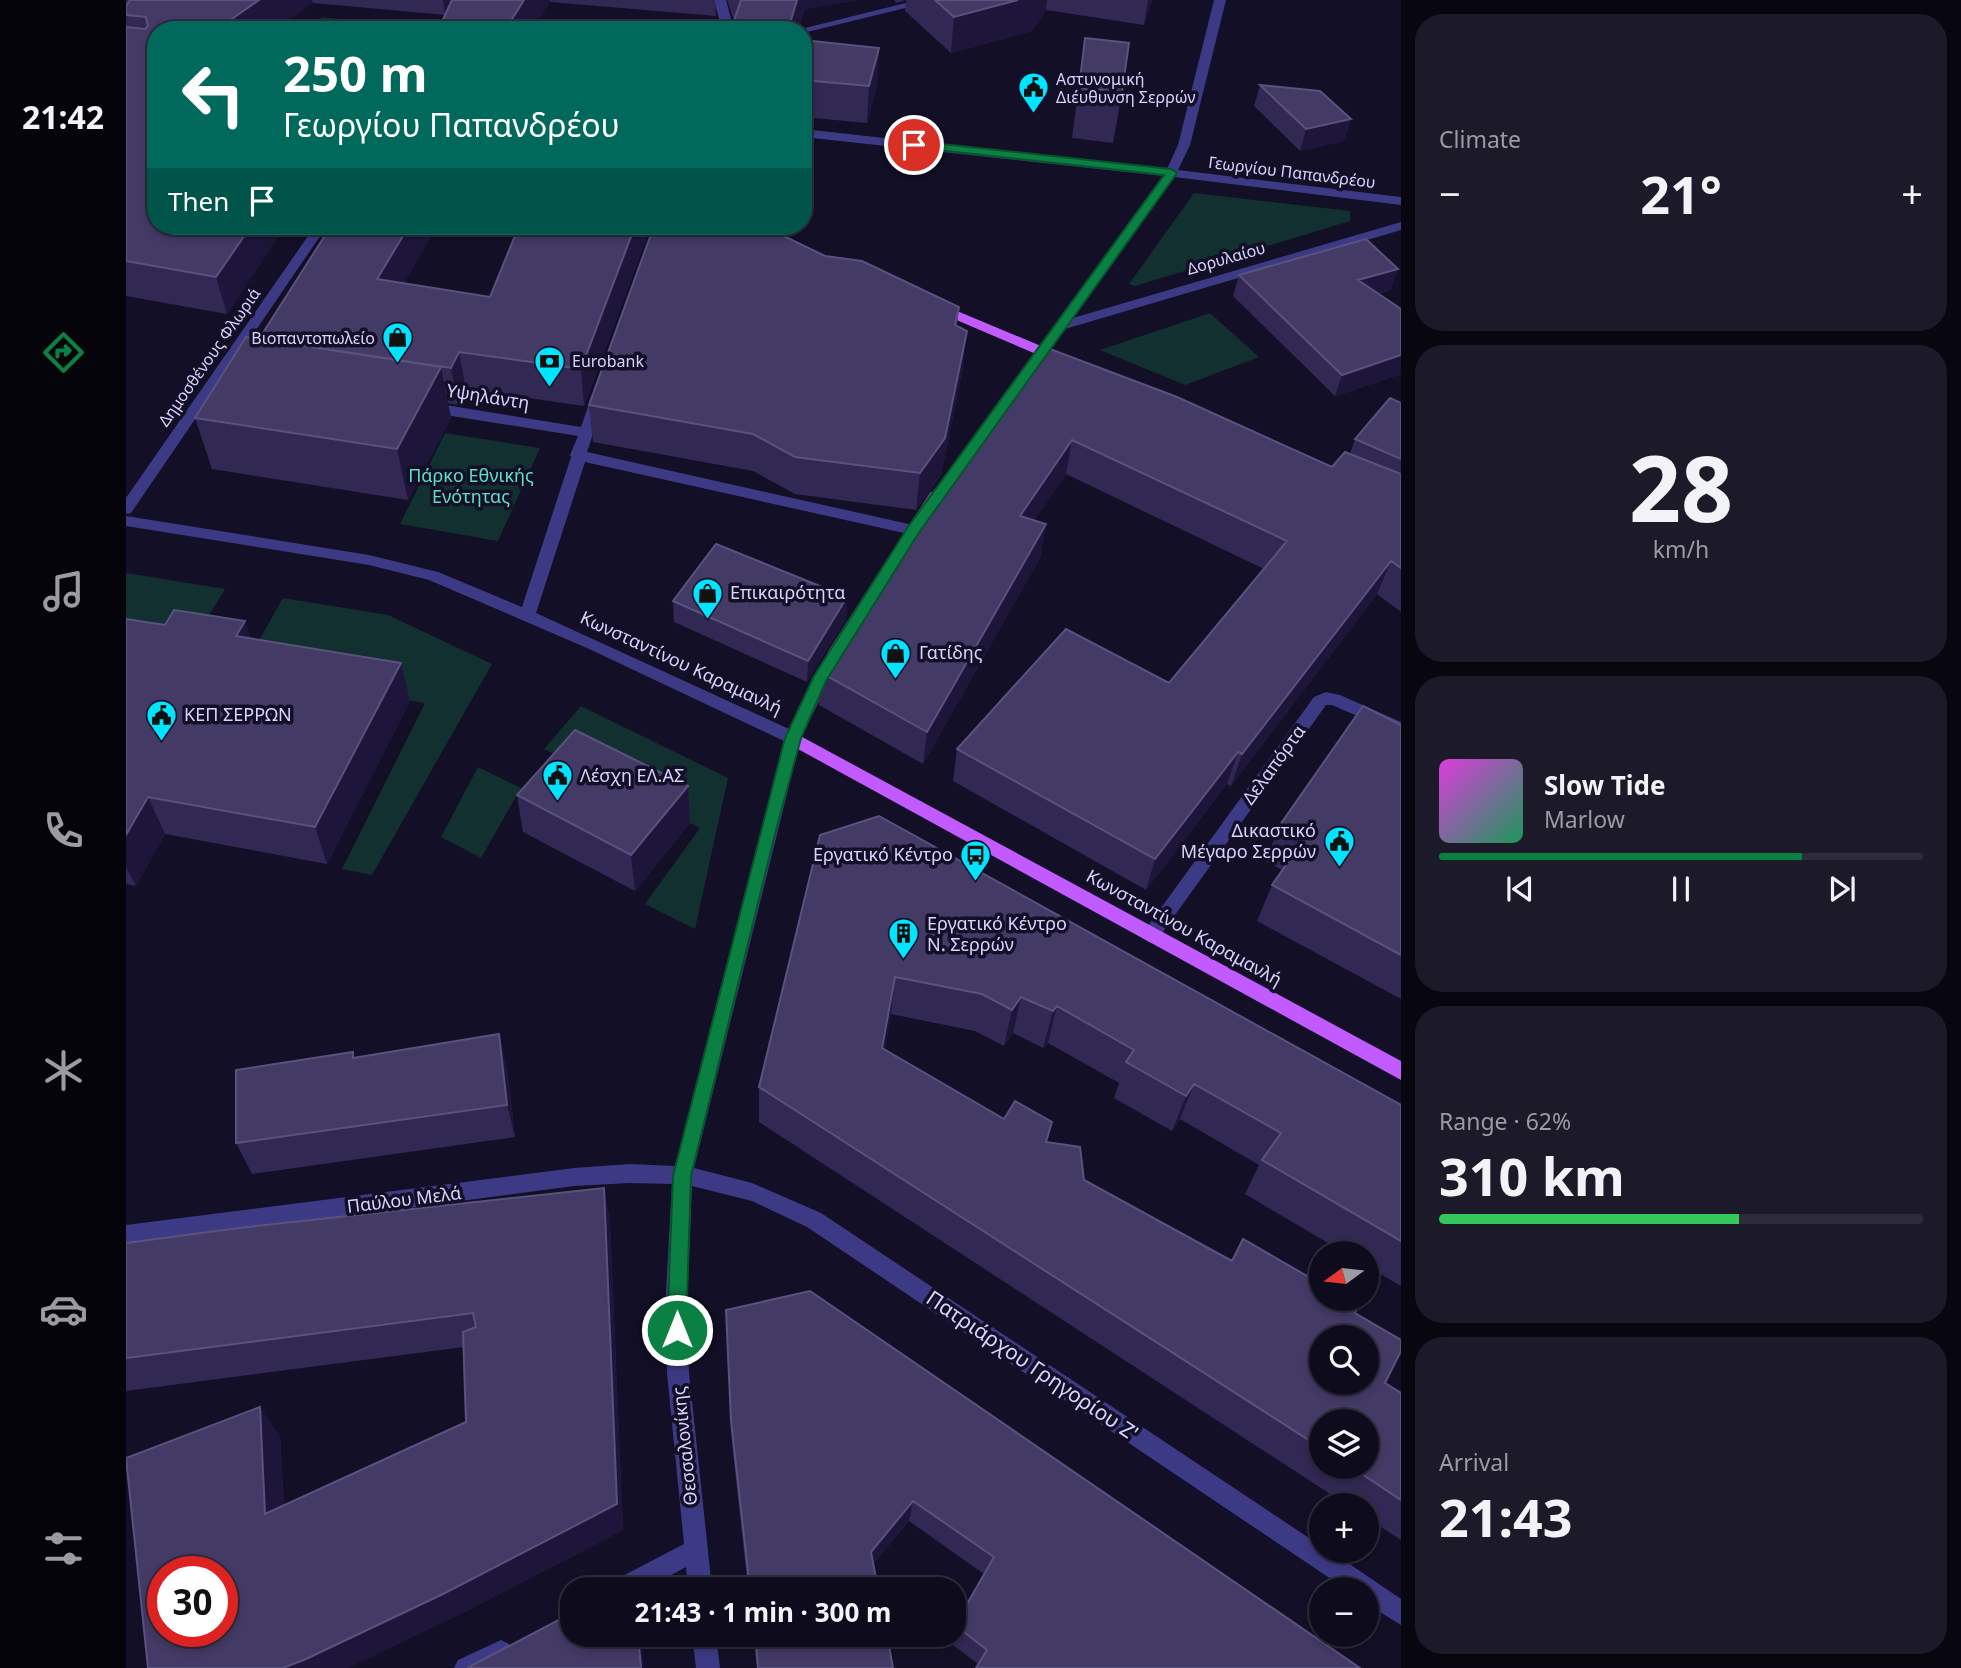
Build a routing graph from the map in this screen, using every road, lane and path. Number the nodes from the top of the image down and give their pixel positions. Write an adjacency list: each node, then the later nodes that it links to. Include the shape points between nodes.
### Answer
1 (720, 0): 4 (street)
2 (932, 0): 5 (street)
3 (1220, 0): 7 (street, via 1184,145)
4 (726, 21)
5 (812, 28)
6 (812, 134): 7 (street, Γεωργίου Παπανδρέου)
7 (1171, 173): 8 (street, Γεωργίου Παπανδρέου); 12 (street)
8 (1401, 201)
9 (1401, 226): 12 (street, Δορυλαίου)
10 (315, 235): 19 (street, Δημοσθένους Φλωριά, via 225,376)
11 (928, 302): 13 (main road)
12 (1060, 326): 13 (street)
13 (1042, 351): 14 (main road); 18 (street, via 910,536)
14 (1080, 368)
15 (604, 380): 17 (street)
16 (409, 404): 17 (street, Υψηλάντη)
17 (586, 432): 18 (street)
18 (577, 455): 21 (street)
19 (126, 509)
20 (126, 520): 21 (street, Κωνσταντίνου Καραμανλή, via 401,567)
21 (527, 615): 24 (street, Κωνσταντίνου Καραμανλή)
22 (839, 648): 24 (street, Θεσσαλονίκης)
23 (1401, 729): 25 (street, Δελαπόρτα, via 1334,699 1320,701)
24 (793, 738): 25 (main road, Κωνσταντίνου Καραμανλή); 27 (street, Θεσσαλονίκης)
25 (1151, 934): 26 (main road, Κωνσταντίνου Καραμανλή)
26 (1401, 1071)
27 (682, 1176): 28 (street, Παύλου Μελά, via 568,1180); 29 (street, Θεσσαλονίκης, via 678,1373); 32 (street, Πατριάρχου Γρηγορίου Ζ', via 751,1192 814,1220)
28 (126, 1235)
29 (696, 1550): 30 (street); 31 (street, Θεσσαλονίκης)
30 (644, 1577)
31 (698, 1577)
32 (1348, 1577)
33 (1379, 1598): 34 (street, Πατριάρχου Γρηγορίου Ζ')
34 (1401, 1613)
35 (523, 1641): 37 (street)
36 (706, 1647): 38 (street)
37 (466, 1668)
38 (708, 1668)

